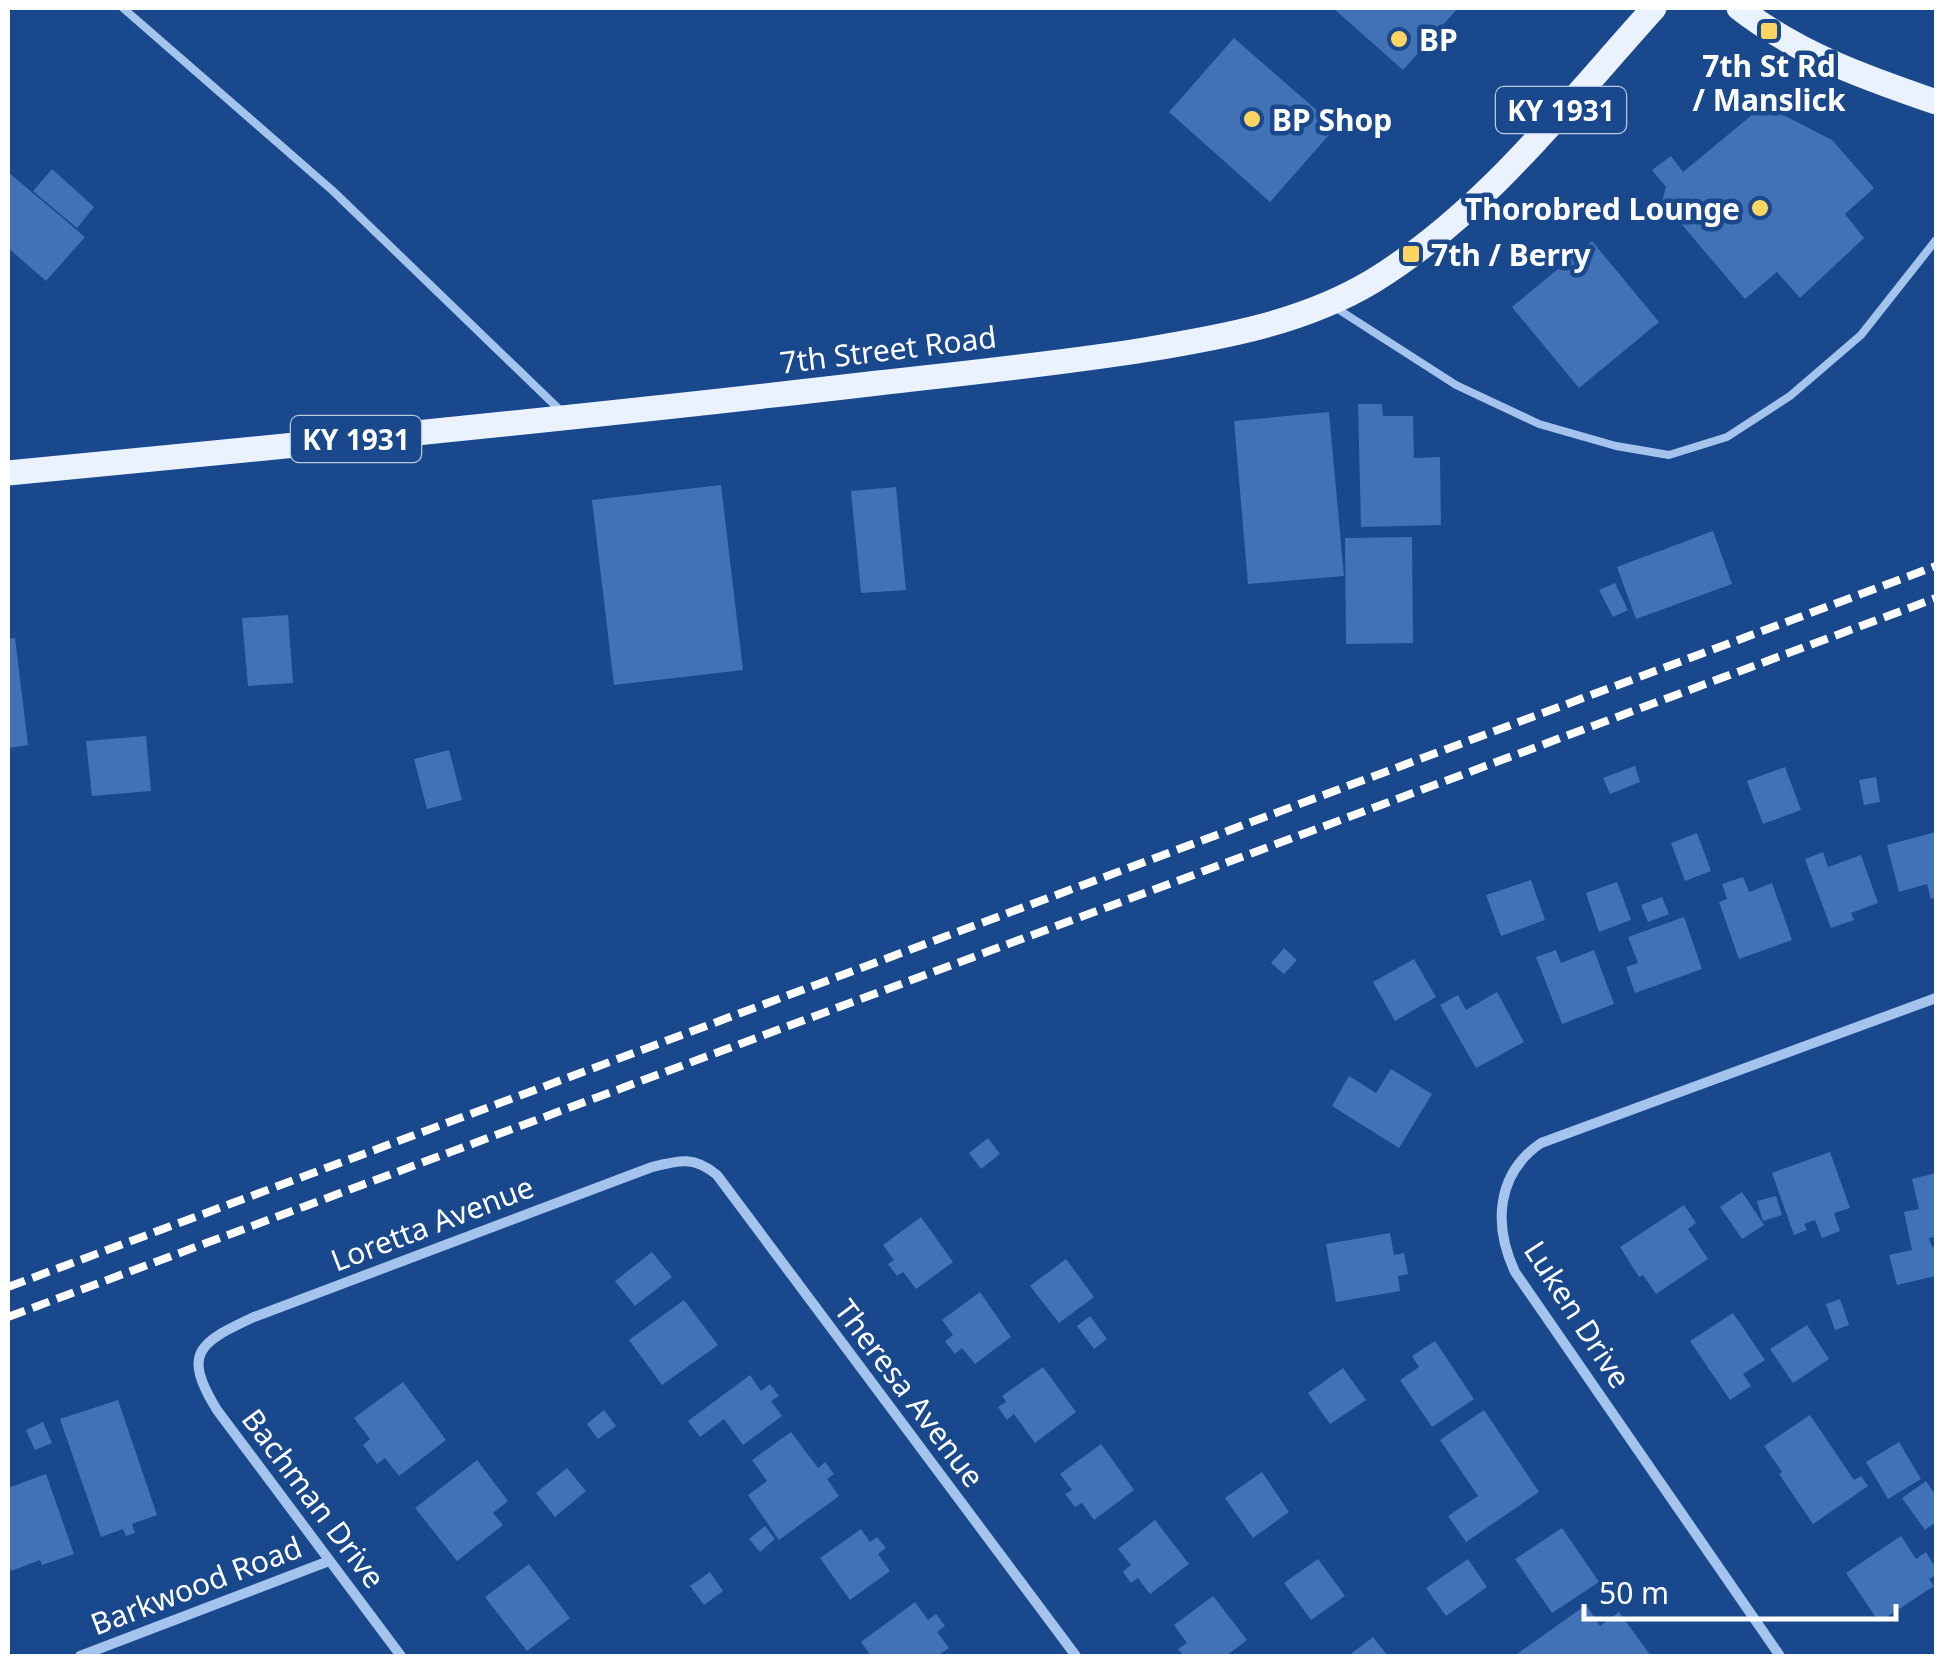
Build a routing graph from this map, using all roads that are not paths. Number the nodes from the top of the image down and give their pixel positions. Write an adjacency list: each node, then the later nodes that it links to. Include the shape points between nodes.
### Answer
1 (122, 8): 7 (lane, via 333,190)
2 (1654, 8): 6 (main road, 7th Street Road / KY 1931, via 1457,217 1372,281)
3 (1739, 8): 4 (main road, via 1845,70)
4 (1936, 102)
5 (1936, 240): 6 (lane, via 1862,335 1790,396 1727,437 1669,454 1538,424 1456,385)
6 (1330, 303): 7 (main road, 7th Street Road / KY 1931, via 1229,336 1074,360)
7 (569, 418): 8 (main road, 7th Street Road / KY 1931)
8 (8, 474)
9 (1936, 998): 16 (street, Luken Drive, via 1541,1143 1510,1174 1501,1205 1504,1250 1514,1272)
10 (702, 1162): 11 (street, Loretta Avenue, via 652,1167 254,1317 213,1340); 15 (street, Theresa Avenue)
11 (198, 1364): 12 (street, Bachman Drive, via 198,1380 217,1410)
12 (330, 1561): 13 (street, Barkwood Road); 14 (street, Bachman Drive)
13 (80, 1656)
14 (401, 1656)
15 (1076, 1656)
16 (1780, 1656)

